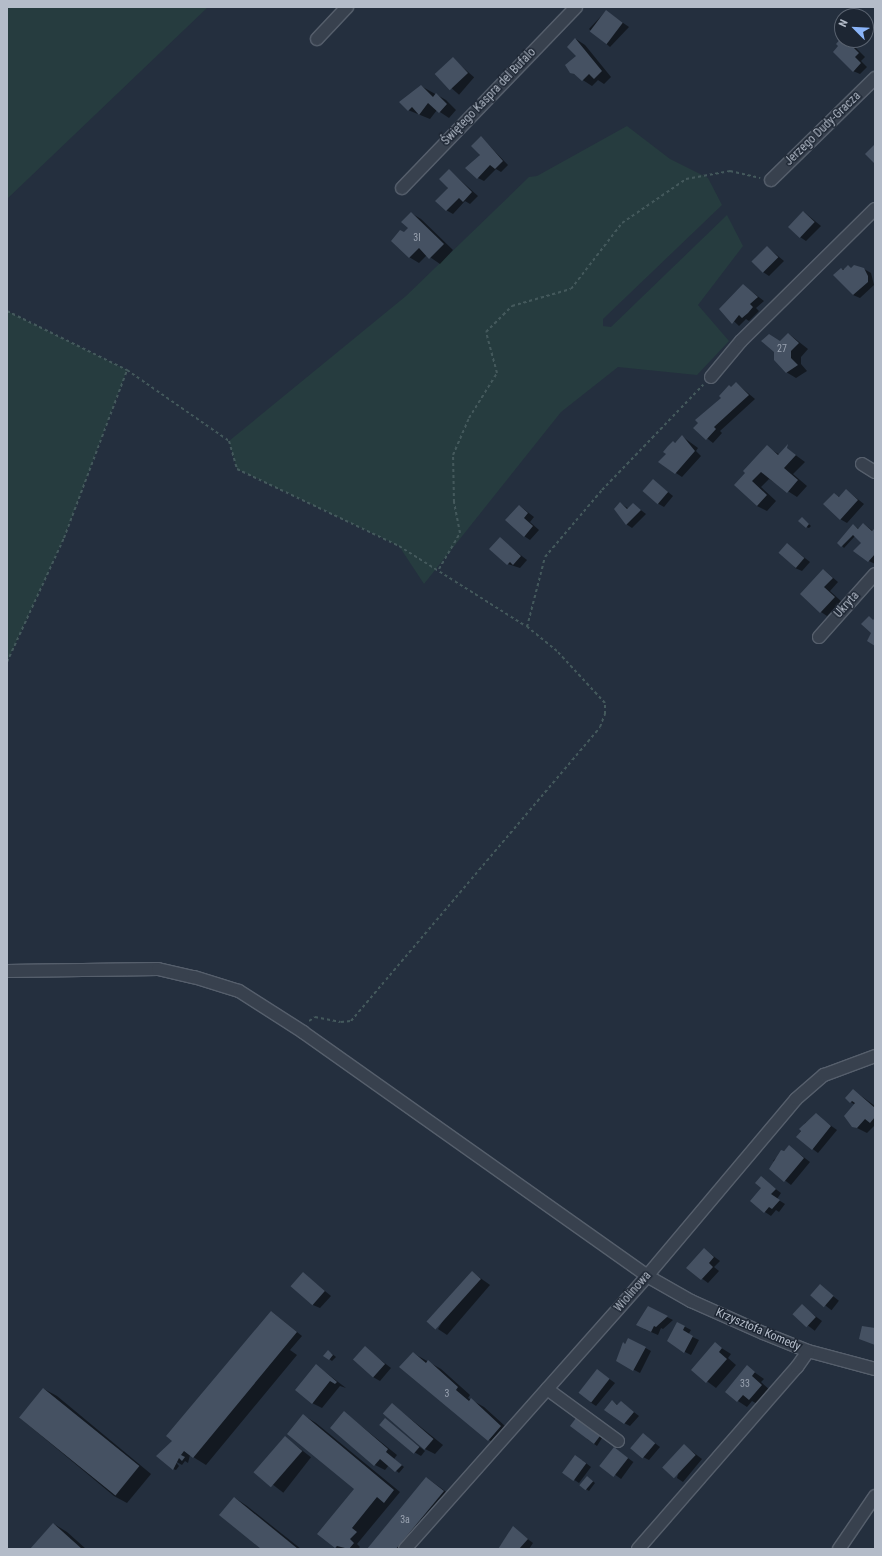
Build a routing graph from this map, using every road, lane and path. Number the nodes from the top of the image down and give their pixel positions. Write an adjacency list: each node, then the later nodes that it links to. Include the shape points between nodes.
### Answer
1 (347, 7): 3 (street)
2 (576, 7): 6 (street, Świętego Kaspra del Bufalo)
3 (317, 38)
4 (875, 78): 5 (street, Jerzego Dudy-Gracza)
5 (771, 180): 13 (path, via 730,172 686,179 622,223 571,289 512,306 486,332 497,373 469,418 453,455 454,502 460,533)
6 (402, 188)
7 (875, 209): 10 (street, via 741,341)
8 (7, 311): 9 (path)
9 (127, 370): 13 (path, via 230,441 237,469 399,546); 17 (path, via 64,538)
10 (711, 377): 15 (path, via 602,490 545,557)
11 (862, 464): 12 (street)
12 (875, 472)
13 (439, 569): 15 (path)
14 (875, 574): 16 (street, Ukryta)
15 (527, 627): 19 (path, via 557,651 605,703 605,714 600,727 351,1021 340,1022 315,1017)
16 (819, 637)
17 (7, 662)
18 (7, 971): 19 (street, Krzysztofa Komedy, via 150,969 176,972 250,996)
19 (301, 1030): 21 (street, Krzysztofa Komedy)
20 (875, 1056): 21 (street, Wiolinowa, via 824,1075 807,1088 775,1122)
21 (647, 1276): 22 (street, Krzysztofa Komedy, via 707,1308); 24 (street, Wiolinowa)
22 (808, 1351): 23 (street, Krzysztofa Komedy); 28 (street, via 797,1367)
23 (875, 1369)
24 (547, 1389): 25 (street); 27 (street, Wiolinowa)
25 (618, 1441)
26 (875, 1496): 29 (street)
27 (405, 1549)
28 (638, 1549)
29 (839, 1549)

